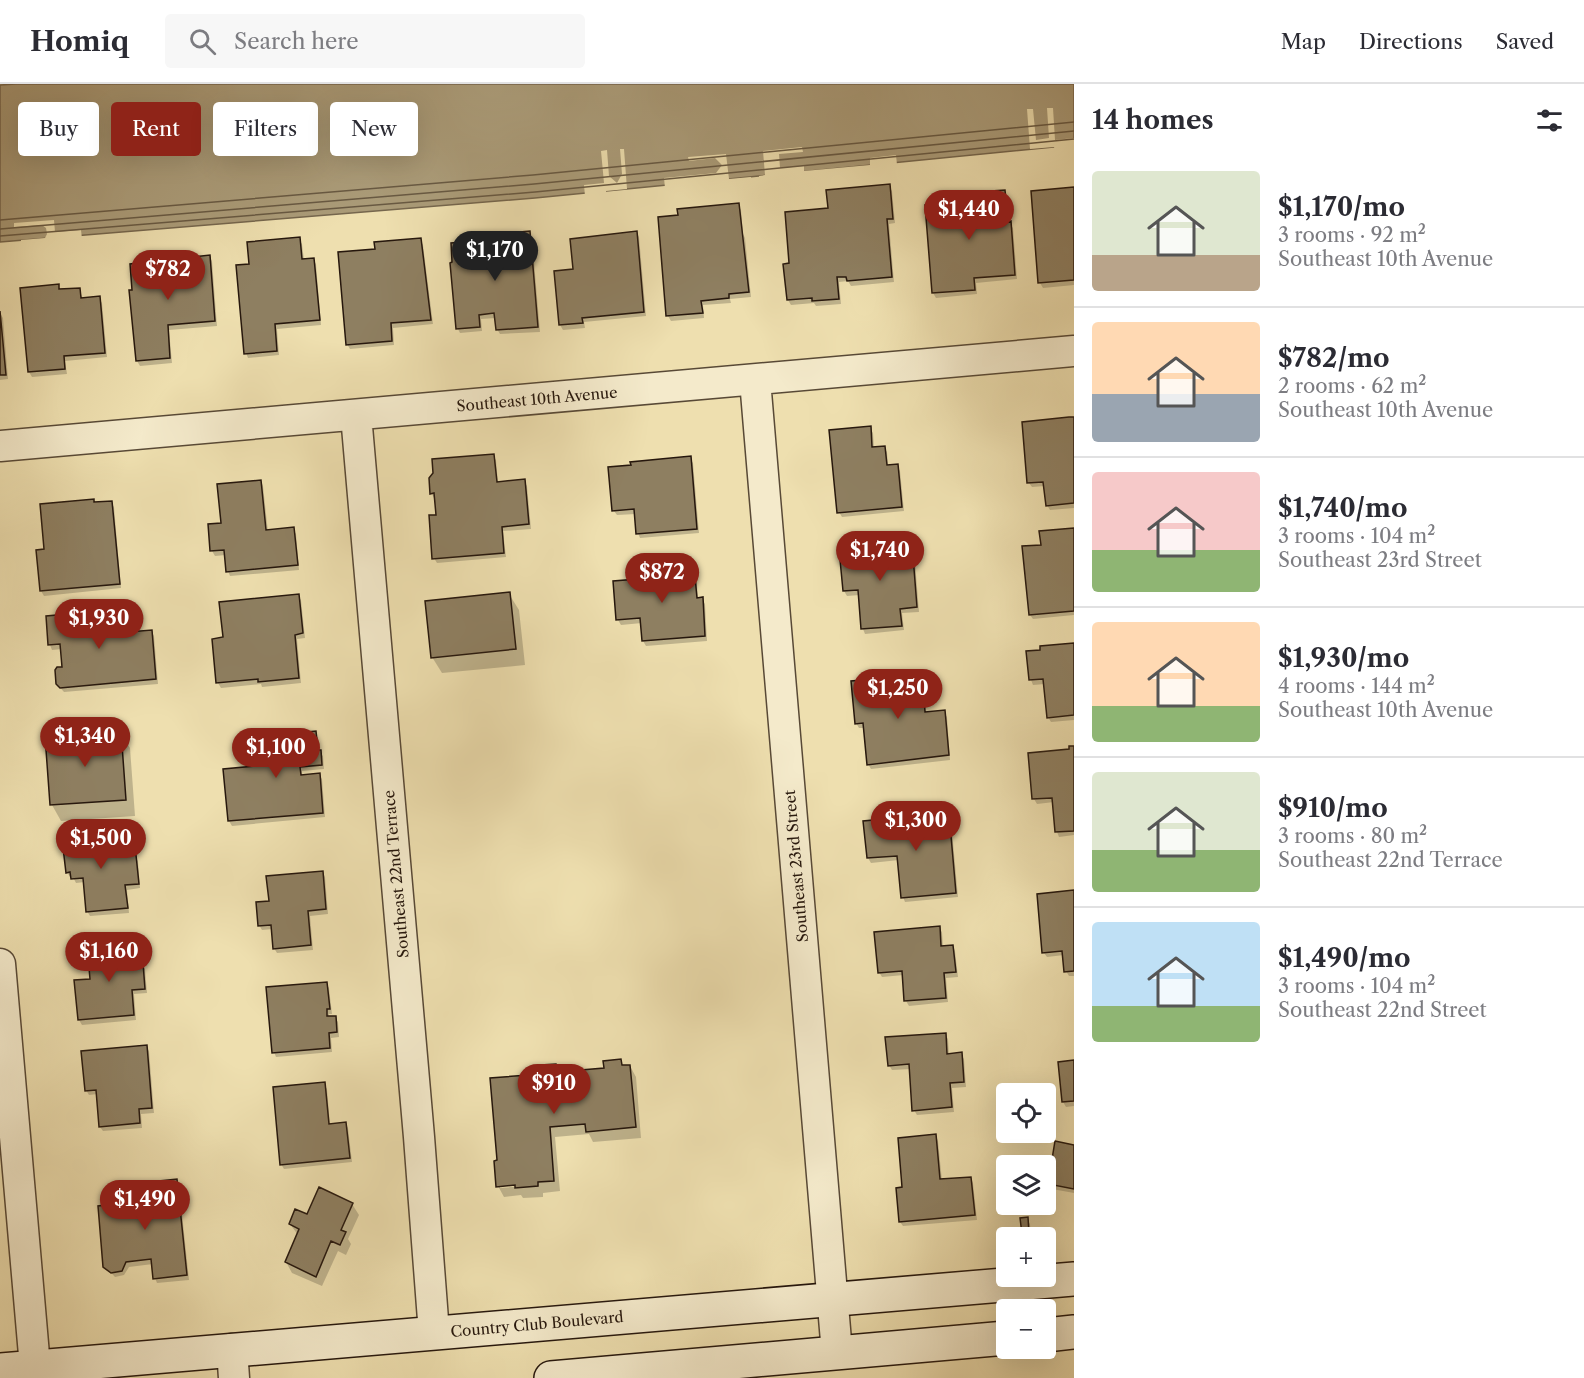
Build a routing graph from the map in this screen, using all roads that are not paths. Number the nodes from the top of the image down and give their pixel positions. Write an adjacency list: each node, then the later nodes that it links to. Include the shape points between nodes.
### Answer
1 (1074, 351): 2 (street, Southeast 10th Avenue)
2 (755, 380): 3 (street, Southeast 10th Avenue); 7 (street, Southeast 23rd Street)
3 (356, 415): 4 (street, Southeast 10th Avenue); 9 (street, Southeast 22nd Terrace)
4 (0, 446)
5 (0, 964): 15 (street)
6 (1074, 1279): 7 (main road, Country Club Boulevard)
7 (833, 1300): 9 (main road, Country Club Boulevard); 12 (street, Southeast 23rd Street)
8 (1074, 1332): 10 (main road)
9 (434, 1333): 13 (main road, Country Club Boulevard)
10 (1056, 1334)
11 (996, 1339): 12 (main road)
12 (837, 1353): 16 (main road)
13 (233, 1364): 15 (main road, Country Club Boulevard)
14 (0, 1370): 15 (main road, Country Club Boulevard)
15 (36, 1373)
16 (551, 1378)

